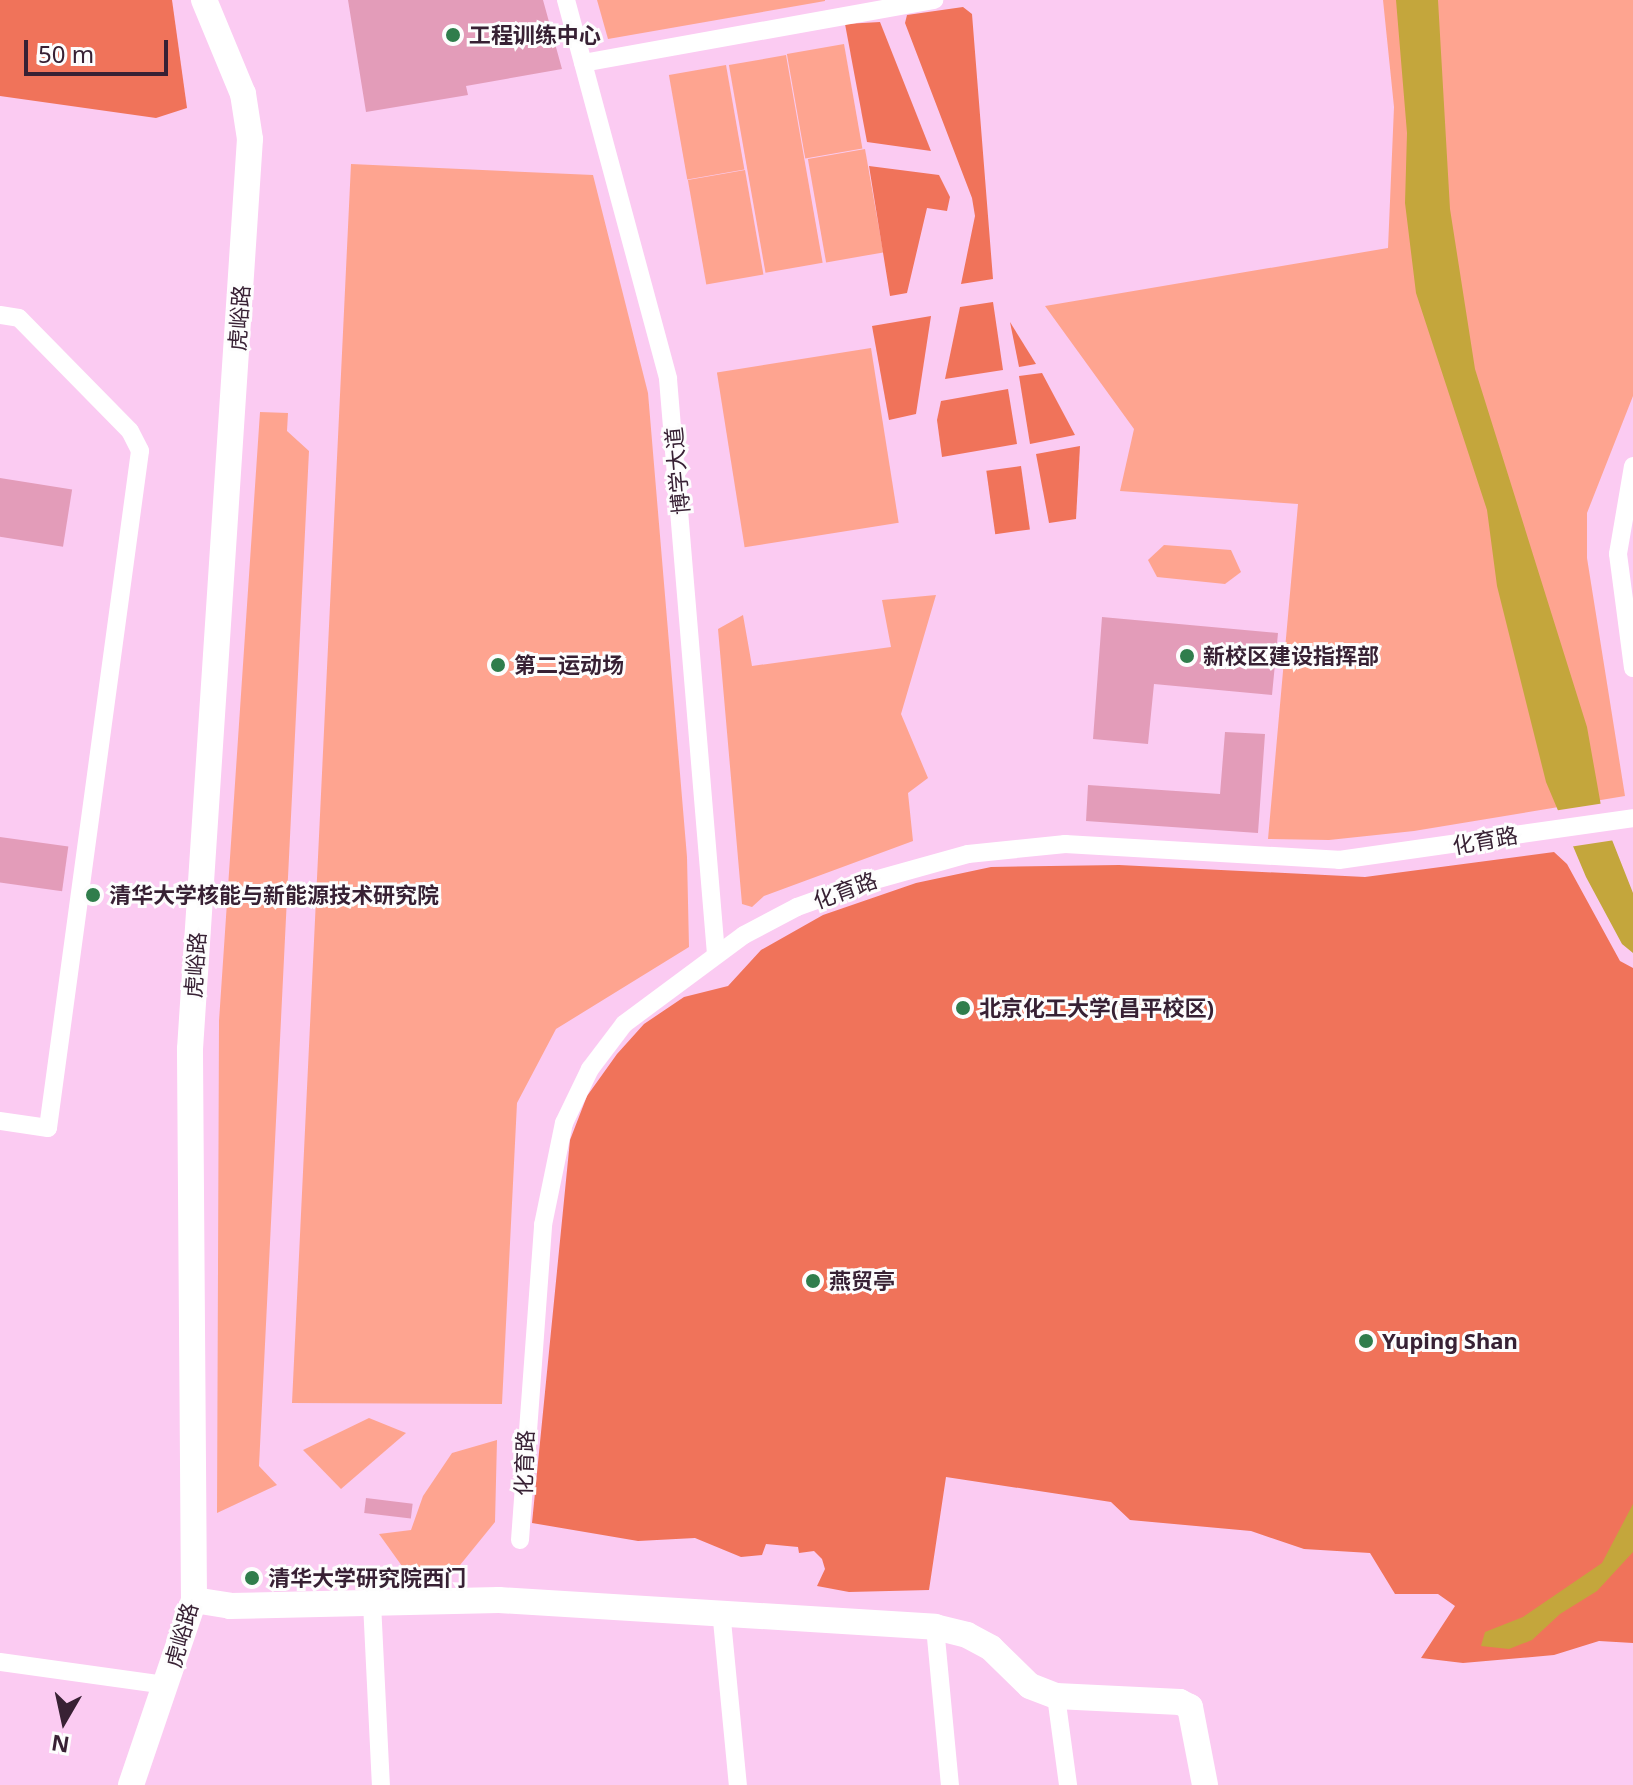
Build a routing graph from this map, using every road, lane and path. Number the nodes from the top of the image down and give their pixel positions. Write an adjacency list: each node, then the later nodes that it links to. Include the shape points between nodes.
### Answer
1 (204, 0): 13 (street, 虎峪路, via 243,94 250,139 190,1049)
2 (566, 0): 4 (street, 博学大道)
3 (934, 0): 4 (street)
4 (583, 63): 10 (street, 博学大道, via 668,379)
5 (0, 315): 11 (street, via 19,318 130,431 140,451 48,1128)
6 (1633, 466): 7 (street, via 1619,529)
7 (1627, 601): 8 (street)
8 (1633, 668)
9 (1628, 819): 10 (street, 化育路, via 1328,861 1065,844 968,854 920,864 797,907)
10 (716, 954): 12 (street, 化育路, via 653,999 603,1049 576,1093 553,1154)
11 (0, 1121)
12 (520, 1540)
13 (194, 1600): 14 (street, via 230,1606); 18 (street, 虎峪路)
14 (372, 1603): 15 (street, via 499,1600); 21 (street)
15 (721, 1610): 16 (street); 22 (street)
16 (935, 1627): 19 (street, via 967,1635 1013,1666 1030,1686); 23 (street)
17 (0, 1662): 18 (street)
18 (166, 1685): 20 (street, 虎峪路)
19 (1056, 1696): 24 (street); 25 (street, via 1180,1702 1190,1707)
20 (131, 1785)
21 (381, 1785)
22 (738, 1785)
23 (950, 1785)
24 (1068, 1785)
25 (1205, 1785)

